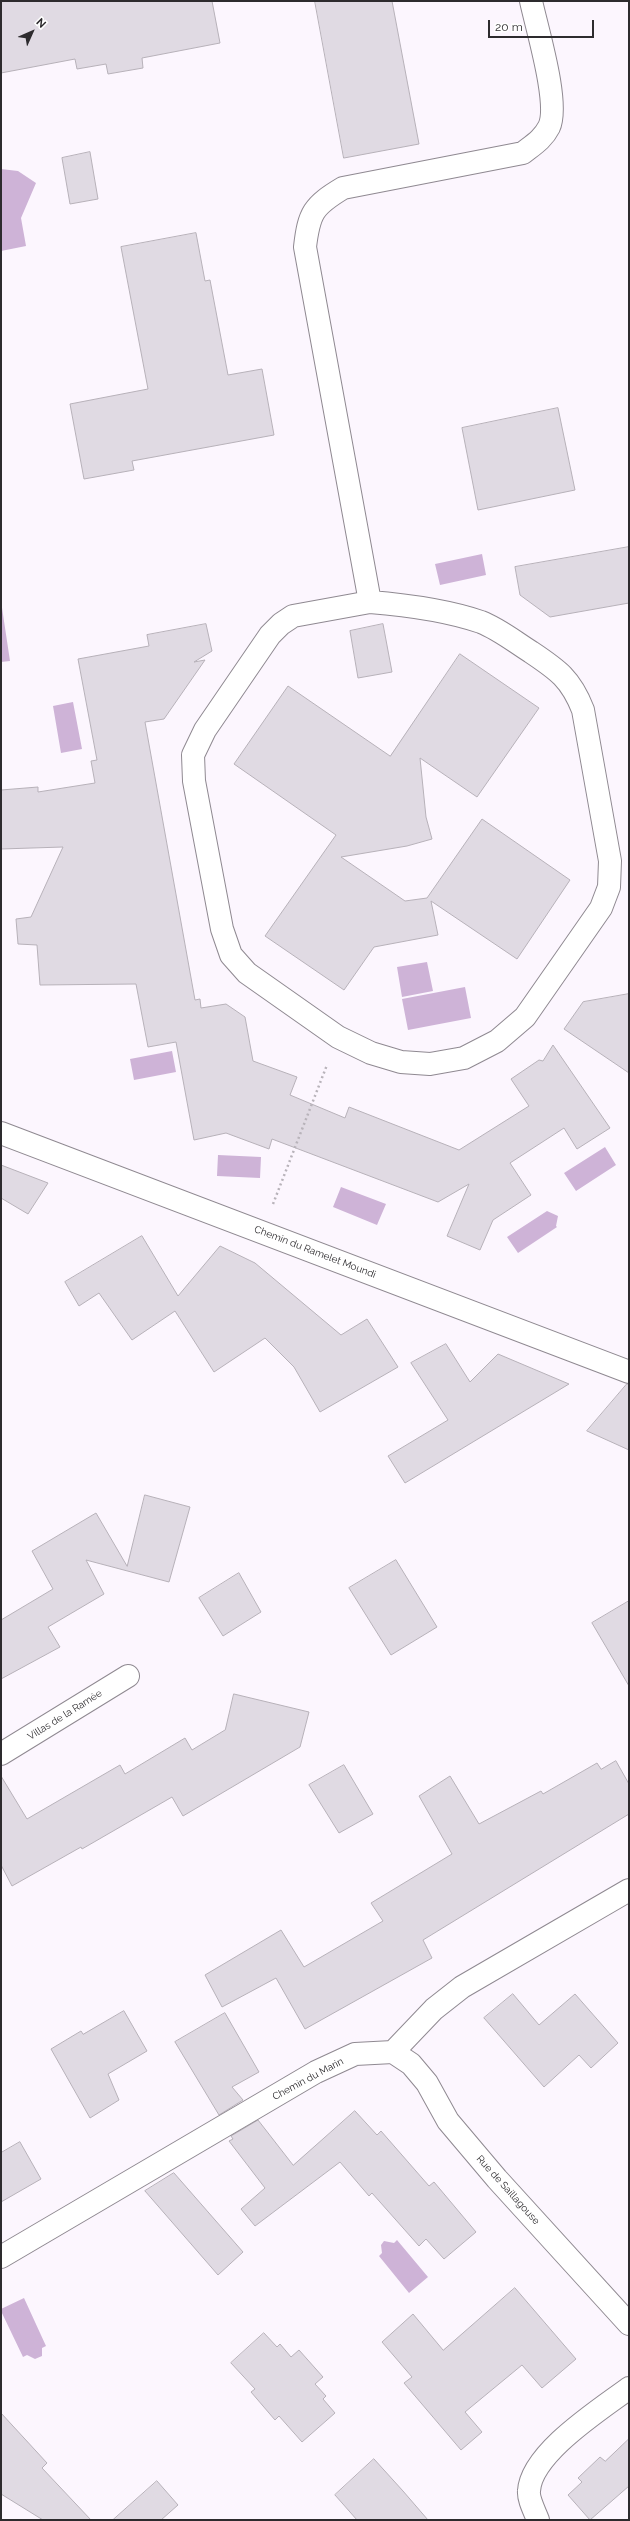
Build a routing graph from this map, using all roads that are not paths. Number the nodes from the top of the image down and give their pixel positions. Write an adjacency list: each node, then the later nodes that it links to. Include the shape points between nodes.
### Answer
1 (531, 1): 2 (street, via 553,104 549,127 540,141 523,153 343,188 320,202 308,222 305,247)
2 (370, 602): 2 (street, via 405,605 481,622 498,630 560,672 575,689 583,710 610,861 609,887 601,908 525,1017 497,1041 464,1058 430,1064 401,1062 372,1053 338,1037 247,974 231,955 222,929 194,781 193,755 205,730 270,635 293,616)
3 (1, 1133): 4 (street, Chemin du Ramelet Moundi)
4 (629, 1372)
5 (128, 1676): 6 (street, Villas de la Ramée)
6 (1, 1754)
7 (629, 1890): 8 (street, via 462,1987 428,2015)
8 (393, 2052): 9 (street, Chemin du Marin, via 355,2054 316,2072); 10 (street, Rue de Saillagouse, via 411,2064 427,2083 448,2121)
9 (1, 2257)
10 (629, 2324)
11 (629, 2388): 12 (street, via 558,2442 540,2464 528,2491)
12 (538, 2520)

